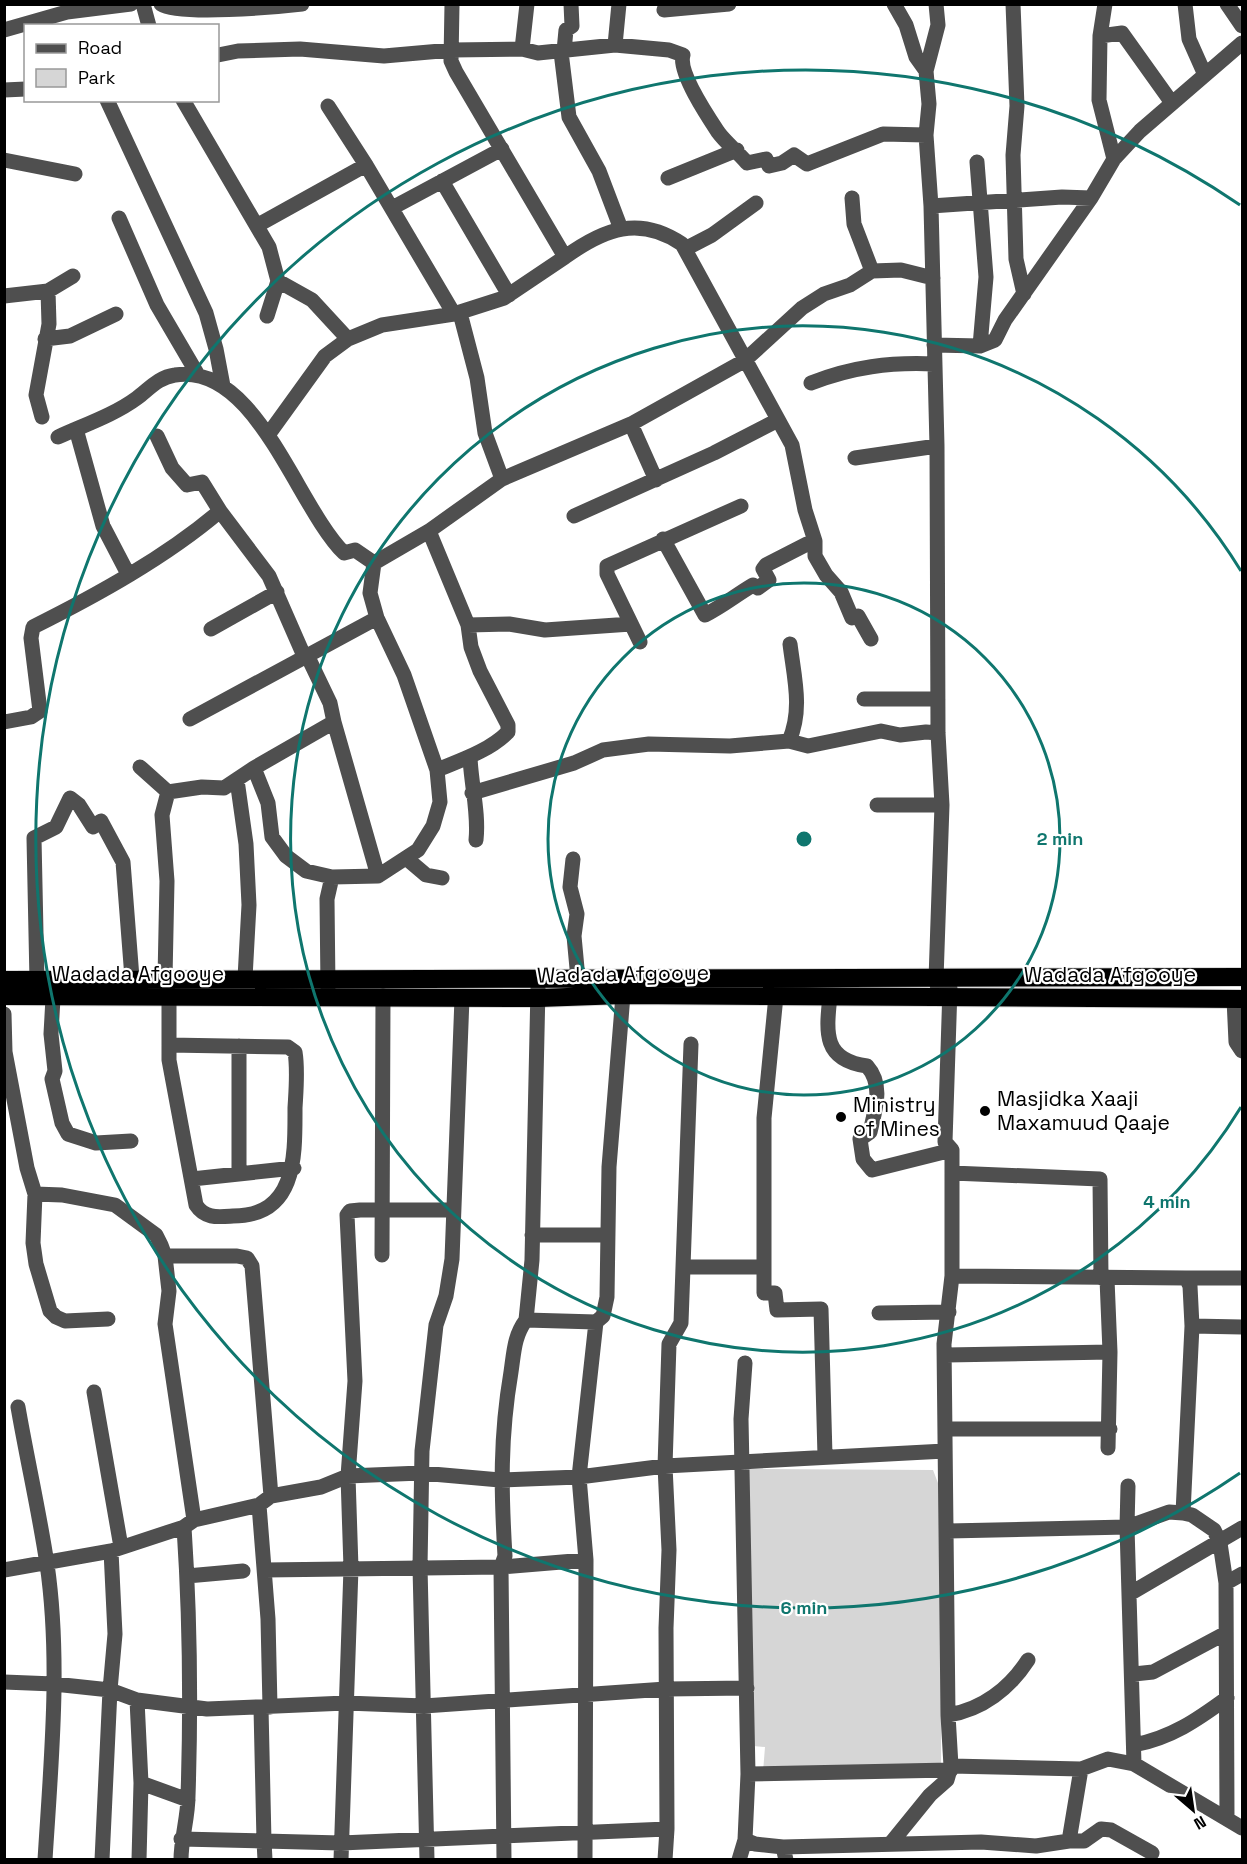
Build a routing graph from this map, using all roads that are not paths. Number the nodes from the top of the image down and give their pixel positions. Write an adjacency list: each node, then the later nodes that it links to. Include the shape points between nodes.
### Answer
1 (131, 4): 18 (street, via 67,12)
2 (142, 4): 19 (street)
3 (161, 4): 4 (street, via 169,9 219,10)
4 (302, 4)
5 (452, 4): 26 (street)
6 (528, 4): 25 (street)
7 (571, 4): 27 (street, via 572,26 566,30)
8 (620, 4): 24 (street)
9 (666, 4): 10 (street, via 664,10)
10 (729, 4)
11 (894, 4): 29 (street)
12 (936, 4): 29 (street, via 938,25)
13 (1013, 4): 49 (street)
14 (1105, 4): 22 (street)
15 (1185, 4): 30 (street, via 1189,39)
16 (1227, 4): 20 (street)
17 (24, 24): 21 (street)
18 (25, 24)
19 (148, 24)
20 (1242, 26)
21 (4, 30)
22 (1100, 36): 35 (street, via 1122,33); 40 (street, via 1099,100)
23 (1242, 43): 30 (street)
24 (615, 45): 27 (street); 39 (street, via 683,55 681,61 690,86 719,134)
25 (522, 49): 26 (street); 27 (street, via 538,53)
26 (452, 50): 28 (street, via 384,56 300,49); 38 (street, via 456,72)
27 (562, 51): 56 (street, via 569,117 599,171)
28 (219, 55)
29 (926, 71): 37 (street)
30 (1205, 75): 35 (street)
31 (24, 89): 32 (street)
32 (4, 90)
33 (108, 102): 78 (street, via 206,313)
34 (184, 102): 55 (street)
35 (1172, 103): 40 (street)
36 (328, 106): 43 (street)
37 (926, 135): 39 (street, via 883,134 807,164 794,155 769,166 766,159 747,163); 52 (street)
38 (502, 149): 46 (street); 58 (street)
39 (737, 150): 45 (street)
40 (1114, 159): 48 (street)
41 (4, 160): 44 (street)
42 (978, 162): 51 (street)
43 (366, 165): 53 (street); 55 (street)
44 (75, 174)
45 (668, 178)
46 (442, 181): 53 (street); 65 (street)
47 (852, 198): 59 (street, via 854,224)
48 (1091, 198): 49 (street); 64 (street)
49 (1016, 201): 51 (street); 64 (street, via 1016,259)
50 (756, 203): 57 (street, via 712,235)
51 (980, 203): 52 (street); 73 (street, via 986,278)
52 (931, 206): 61 (street)
53 (392, 208): 68 (street)
54 (119, 219): 76 (street, via 157,305)
55 (258, 225): 62 (street, via 273,258)
56 (621, 229): 57 (street, via 649,228 667,234); 58 (street, via 592,238)
57 (684, 249): 74 (street)
58 (566, 257): 65 (street)
59 (872, 271): 61 (street, via 901,270); 74 (street, via 802,308)
60 (73, 276): 63 (street)
61 (933, 278): 72 (street)
62 (278, 281): 69 (street); 71 (street, via 312,300)
63 (48, 291): 66 (street); 70 (street, via 49,324)
64 (1024, 294): 73 (street, via 995,340)
65 (509, 295): 68 (street)
66 (4, 296)
67 (116, 314): 70 (street, via 70,336)
68 (457, 314): 71 (street, via 382,325); 88 (street, via 477,378 485,433)
69 (267, 316)
70 (45, 339): 79 (street, via 36,395)
71 (348, 339): 83 (street, via 325,356)
72 (934, 345): 73 (street); 75 (street)
73 (980, 346)
74 (744, 361): 80 (street); 81 (street)
75 (934, 364): 77 (street, via 895,362 857,368); 86 (street)
76 (198, 375): 78 (street); 82 (street, via 175,375 160,380 137,398)
77 (811, 383)
78 (223, 386): 83 (street)
79 (42, 417)
80 (778, 420): 89 (street); 95 (street, via 792,445)
81 (631, 424): 88 (street); 89 (street)
82 (76, 429): 85 (street); 97 (street, via 103,526)
83 (268, 435): 96 (street, via 329,538 344,553 355,550)
84 (157, 436): 91 (street, via 177,474 187,485 202,482)
85 (58, 437)
86 (937, 446): 87 (street); 108 (street)
87 (855, 458)
88 (502, 478): 93 (street)
89 (657, 480): 92 (street)
90 (741, 506): 94 (street)
91 (220, 511): 97 (street); 98 (street)
92 (574, 516)
93 (429, 531): 96 (street); 101 (street)
94 (663, 539): 95 (street, via 705,615 753,585 758,588 769,580 763,569 766,565 807,544); 100 (street, via 607,566 607,574)
95 (815, 548): 103 (street, via 815,556 841,592 852,618 858,616)
96 (374, 563): 99 (street, via 370,593)
97 (128, 574): 110 (street, via 33,627 40,711 31,717)
98 (277, 592): 102 (street); 106 (street)
99 (377, 618): 106 (street); 117 (street, via 404,675)
100 (631, 624): 101 (street, via 545,630 510,624); 104 (street)
101 (468, 625): 114 (street, via 480,671 508,725 502,738)
102 (211, 629)
103 (871, 639)
104 (640, 642)
105 (789, 644): 113 (street, via 798,693 795,729)
106 (305, 656): 109 (street); 111 (street, via 330,702)
107 (864, 699): 108 (street)
108 (938, 699): 112 (street)
109 (190, 719)
110 (4, 722)
111 (334, 722): 116 (street); 127 (street)
112 (938, 733): 113 (street, via 900,735 881,731 808,746); 122 (street)
113 (789, 741): 120 (street, via 730,746 649,744 603,750 574,763)
114 (470, 757): 117 (street); 120 (street)
115 (140, 767): 119 (street)
116 (254, 768): 118 (street); 126 (street, via 268,803 272,837 286,856 306,871)
117 (436, 770): 124 (street, via 440,802 433,826 418,850)
118 (237, 780): 119 (street, via 224,788); 132 (street, via 249,905)
119 (168, 792): 131 (street, via 162,815 167,881)
120 (472, 794): 123 (street, via 478,824)
121 (877, 805): 122 (street)
122 (942, 805): 139 (street)
123 (476, 840)
124 (406, 858): 127 (street); 128 (street, via 426,875)
125 (573, 859): 135 (street, via 570,887 577,914 574,936)
126 (332, 876): 127 (street); 133 (street, via 327,899)
127 (378, 876)
128 (442, 878)
129 (1242, 977): 139 (highway, Wadada Afgooye)
130 (132, 978): 131 (highway, Wadada Afgooye); 137 (highway, Wadada Afgooye); 137 (street, via 123,862 101,821 93,827 70,798 56,827 34,838)
131 (165, 978): 132 (highway, Wadada Afgooye); 144 (street)
132 (245, 978): 133 (highway, Wadada Afgooye)
133 (326, 978): 134 (highway, Wadada Afgooye); 145 (street)
134 (537, 979): 135 (highway, Wadada Afgooye); 148 (street)
135 (578, 979): 138 (highway, Wadada Afgooye)
136 (4, 980): 137 (highway, Wadada Afgooye)
137 (37, 981)
138 (621, 987): 139 (highway, Wadada Afgooye); 142 (highway, Wadada Afgooye); 148 (highway, Wadada Afgooye); 165 (street)
139 (944, 988): 143 (highway, Wadada Afgooye); 149 (highway, Wadada Afgooye); 156 (street, via 948,1007 945,1142)
140 (4, 996): 146 (highway, Wadada Afgooye)
141 (383, 996): 145 (highway, Wadada Afgooye); 147 (highway, Wadada Afgooye); 163 (street)
142 (776, 996): 143 (highway, Wadada Afgooye); 169 (street, via 764,1118)
143 (830, 996): 156 (street, via 830,1048 838,1058 867,1066 874,1074 878,1099 870,1132 860,1139 863,1159 872,1170)
144 (169, 997): 145 (highway, Wadada Afgooye); 146 (highway, Wadada Afgooye); 152 (street)
145 (330, 997)
146 (52, 998): 155 (street, via 52,1079 68,1134 96,1143)
147 (462, 998): 148 (highway, Wadada Afgooye); 162 (street)
148 (539, 998): 164 (street)
149 (1238, 999): 154 (street, via 1236,1042)
150 (4, 1014): 161 (street, via 6,1052)
151 (692, 1044): 168 (street)
152 (169, 1045): 153 (street); 160 (street, via 172,1086)
153 (239, 1046): 157 (street, via 288,1047 295,1052); 158 (street)
154 (1242, 1051)
155 (131, 1141)
156 (952, 1150): 159 (street)
157 (294, 1168): 158 (street); 160 (street, via 282,1192 267,1209 248,1216 212,1217 200,1212)
158 (239, 1172): 160 (street)
159 (952, 1173): 170 (street); 173 (street, via 1100,1179)
160 (192, 1179)
161 (35, 1194): 166 (street, via 114,1205 156,1235); 176 (street, via 34,1254 50,1311 65,1321)
162 (453, 1210): 163 (street); 193 (street, via 450,1280 436,1325)
163 (380, 1211): 167 (street); 194 (street, via 350,1211 347,1215 355,1381)
164 (532, 1235): 165 (street); 177 (street)
165 (608, 1235): 178 (street, via 607,1297 603,1316)
166 (165, 1256): 198 (street, via 237,1256 247,1258 252,1266); 200 (street, via 169,1291 165,1324)
167 (381, 1256)
168 (683, 1267): 169 (street); 192 (street, via 681,1323 669,1344)
169 (762, 1267): 190 (street, via 764,1293 775,1293 777,1310 821,1309)
170 (952, 1276): 173 (street); 174 (street)
171 (1186, 1278): 172 (street); 173 (street); 179 (street)
172 (1242, 1278)
173 (1104, 1279): 181 (street)
174 (949, 1312): 175 (street); 182 (street)
175 (879, 1313)
176 (108, 1319)
177 (526, 1320): 178 (street); 196 (street, via 515,1340 502,1422)
178 (596, 1322): 195 (street)
179 (1192, 1326): 180 (street); 199 (street)
180 (1242, 1327)
181 (1110, 1352): 182 (street); 187 (street)
182 (946, 1355): 186 (street)
183 (745, 1363): 191 (street)
184 (94, 1392): 205 (street)
185 (18, 1407): 207 (street)
186 (946, 1429): 187 (street); 189 (street)
187 (1110, 1429): 188 (street)
188 (1108, 1448)
189 (945, 1451): 190 (street); 203 (street)
190 (825, 1456): 191 (street)
191 (741, 1461): 192 (street); 225 (street)
192 (665, 1466): 195 (street); 226 (street, via 669,1550)
193 (421, 1473): 194 (street); 196 (street); 210 (street)
194 (348, 1476): 198 (street); 209 (street)
195 (579, 1477): 196 (street); 206 (street)
196 (500, 1480): 208 (street, via 505,1556)
197 (1128, 1486): 201 (street)
198 (265, 1501): 200 (street); 211 (street)
199 (1183, 1513): 201 (street, via 1169,1512); 204 (street, via 1214,1530)
200 (189, 1523): 205 (street); 215 (street)
201 (1127, 1527): 203 (street); 217 (street)
202 (1242, 1528): 204 (street)
203 (948, 1531): 236 (street)
204 (1220, 1543): 216 (street); 217 (street)
205 (116, 1549): 207 (street); 227 (street, via 116,1634)
206 (586, 1560): 208 (street); 228 (street)
207 (47, 1563): 212 (street); 224 (street)
208 (501, 1567): 210 (street); 229 (street)
209 (351, 1568): 210 (street); 211 (street); 232 (street)
210 (420, 1568): 233 (street)
211 (265, 1569): 234 (street)
212 (4, 1570)
213 (243, 1571): 215 (street)
214 (1242, 1574): 216 (street)
215 (187, 1576): 235 (street)
216 (1226, 1583): 218 (street)
217 (1131, 1593): 220 (street)
218 (1226, 1633): 220 (street, via 1153,1672); 221 (street)
219 (1028, 1660): 236 (street, via 1015,1680 1001,1691 970,1710)
220 (1134, 1674): 237 (street)
221 (1226, 1675): 222 (street); 230 (street)
222 (1242, 1676)
223 (4, 1682): 224 (street)
224 (54, 1683): 227 (street); 258 (street)
225 (747, 1688): 226 (street); 241 (street)
226 (666, 1689): 228 (street); 246 (street)
227 (110, 1690): 231 (street); 259 (street)
228 (587, 1695): 229 (street); 247 (street)
229 (503, 1698): 233 (street); 248 (street)
230 (1227, 1698): 237 (street, via 1177,1732 1158,1741); 244 (street)
231 (137, 1700): 235 (street); 242 (street)
232 (346, 1703): 233 (street); 234 (street); 254 (street)
233 (424, 1706): 249 (street)
234 (266, 1707): 235 (street); 252 (street)
235 (189, 1708): 243 (street)
236 (948, 1715): 239 (street)
237 (1134, 1745): 238 (street)
238 (1134, 1764): 240 (street, via 1108,1759); 244 (street)
239 (951, 1768): 240 (street); 241 (street); 255 (street, via 947,1780)
240 (1081, 1769): 253 (street)
241 (748, 1774): 251 (street)
242 (141, 1783): 243 (street); 260 (street)
243 (189, 1800): 250 (street)
244 (1227, 1817): 245 (street)
245 (1242, 1828)
246 (667, 1829): 247 (street); 267 (street)
247 (584, 1834): 248 (street); 266 (street)
248 (504, 1836): 249 (street); 265 (street)
249 (427, 1838): 254 (street); 264 (street)
250 (181, 1839): 252 (street); 261 (street)
251 (745, 1840): 256 (street); 268 (street)
252 (264, 1841): 254 (street); 262 (street)
253 (1069, 1841): 255 (street, via 1036,1846); 257 (street, via 1084,1841 1101,1829 1111,1830)
254 (341, 1843): 263 (street)
255 (891, 1843): 256 (street)
256 (784, 1853)
257 (1152, 1853)
258 (45, 1860)
259 (102, 1860)
260 (139, 1860)
261 (181, 1860)
262 (265, 1860)
263 (341, 1860)
264 (427, 1860)
265 (504, 1860)
266 (585, 1860)
267 (665, 1860)
268 (739, 1860)

